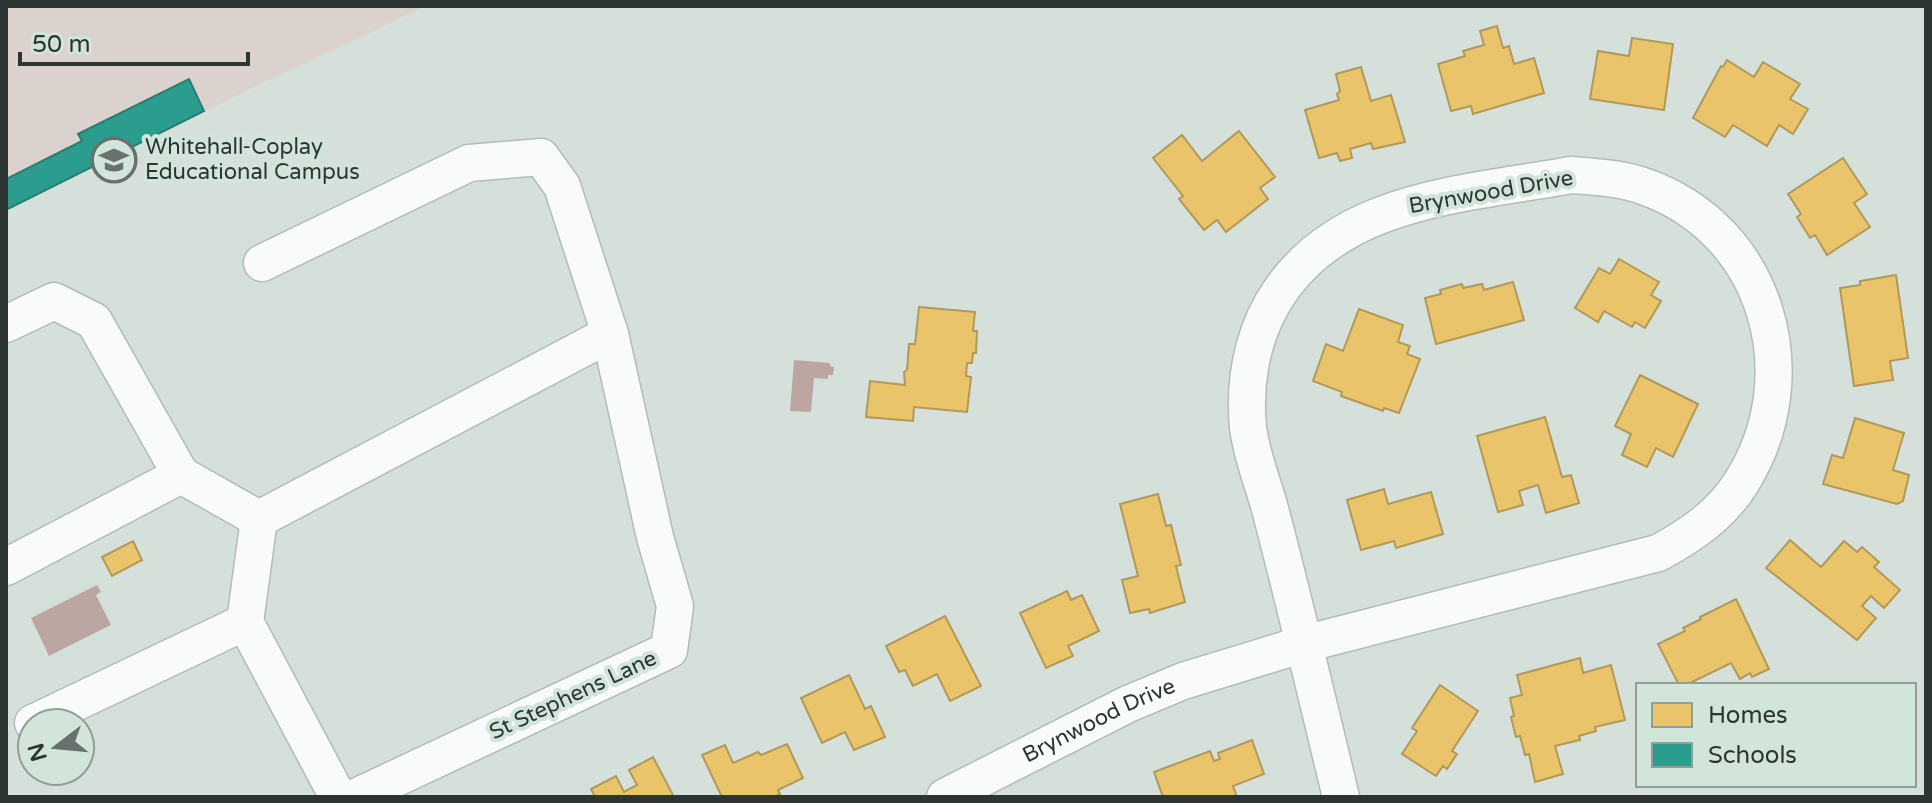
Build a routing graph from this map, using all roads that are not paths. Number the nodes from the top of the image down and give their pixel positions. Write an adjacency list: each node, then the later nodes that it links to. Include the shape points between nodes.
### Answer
1 (262, 263): 3 (street, St Stephens Lane, via 469,163 541,157 562,186)
2 (6, 324): 4 (street, via 54,301 94,321)
3 (610, 334): 5 (street); 11 (street, St Stephens Lane, via 675,606 669,650)
4 (181, 475): 5 (street); 6 (street)
5 (259, 519): 7 (street)
6 (6, 567)
7 (245, 622): 9 (street); 10 (street)
8 (1304, 644): 8 (street, Brynwood Drive, via 1658,553 1718,511 1759,450 1775,391 1774,350 1751,279 1704,220 1645,187 1571,175 1399,209 1367,219 1309,256 1265,316 1247,389 1248,430); 12 (street, Brynwood Drive, via 1183,681 1128,704); 13 (street, Brynwood Drive)
9 (66, 707)
10 (338, 797)
11 (356, 797)
12 (945, 797)
13 (1341, 797)

